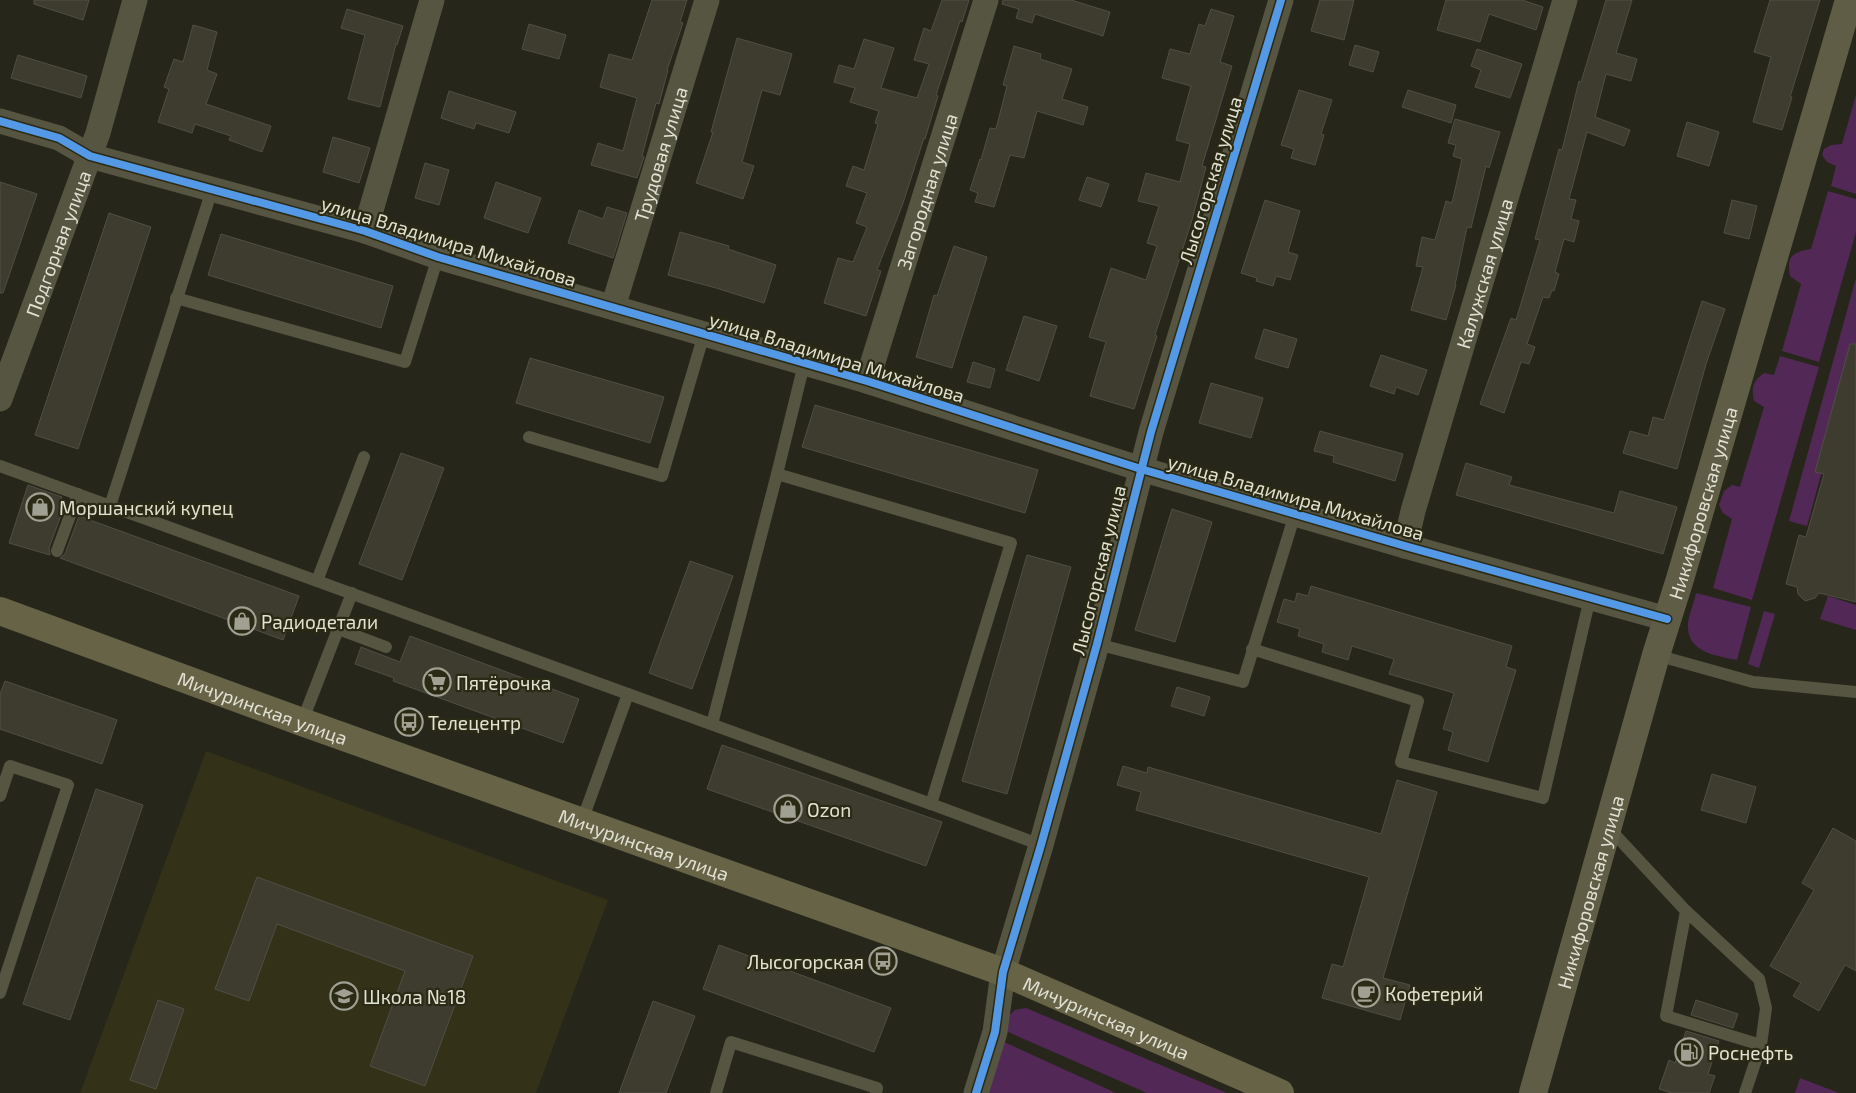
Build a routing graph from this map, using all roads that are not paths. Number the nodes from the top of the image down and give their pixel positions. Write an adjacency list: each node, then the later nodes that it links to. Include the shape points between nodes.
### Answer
1 (135, 0): 9 (street, Подгорная улица)
2 (432, 0): 11 (street)
3 (707, 0): 14 (street, Трудовая улица)
4 (986, 0): 17 (street, Загородная улица)
5 (1281, 0): 22 (street, Лысогорская улица)
6 (1566, 0): 27 (street, Калужская улица)
7 (1849, 0): 33 (main road, Никифоровская улица)
8 (0, 121): 9 (street, улица Владимира Михайлова, via 59,138)
9 (90, 156): 10 (street, улица Владимира Михайлова); 18 (street, Подгорная улица)
10 (212, 190): 11 (street, улица Владимира Михайлова); 13 (lane)
11 (365, 231): 12 (street, улица Владимира Михайлова)
12 (438, 257): 13 (lane, via 405,362); 14 (street, улица Владимира Михайлова)
13 (176, 298): 25 (lane)
14 (613, 307): 15 (street, улица Владимира Михайлова)
15 (704, 334): 16 (street, улица Владимира Михайлова); 19 (lane, via 662,476)
16 (804, 364): 17 (street, улица Владимира Михайлова); 23 (lane)
17 (867, 382): 22 (street, улица Владимира Михайлова)
18 (0, 399)
19 (529, 437)
20 (364, 457): 29 (lane)
21 (0, 466): 24 (lane)
22 (1141, 469): 26 (street, улица Владимира Михайлова); 35 (street, Лысогорская улица)
23 (777, 474): 42 (lane); 44 (lane, via 1011,543)
24 (78, 494): 25 (lane); 28 (lane)
25 (110, 506): 29 (lane)
26 (1295, 514): 27 (street, улица Владимира Михайлова); 37 (lane)
27 (1405, 546): 31 (street, улица Владимира Михайлова)
28 (57, 551)
29 (317, 581): 30 (lane)
30 (352, 593): 34 (lane); 40 (lane)
31 (1590, 598): 33 (street, улица Владимира Михайлова); 37 (lane, via 1544,798 1401,762 1418,701)
32 (0, 611): 41 (main road, Мичуринская улица)
33 (1667, 619): 38 (main road, Никифоровская улица)
34 (338, 629): 36 (lane); 41 (lane)
35 (1097, 644): 37 (lane, via 1243,682); 47 (street, Лысогорская улица)
36 (386, 647)
37 (1252, 649)
38 (1656, 655): 39 (lane, via 1753,682); 46 (main road, Никифоровская улица)
39 (1856, 692)
40 (628, 694): 42 (lane); 45 (lane)
41 (302, 722): 45 (main road, Мичуринская улица)
42 (712, 724): 44 (lane)
43 (0, 796): 50 (lane, via 10,766 68,785)
44 (931, 804): 47 (lane)
45 (582, 820): 49 (main road, Мичуринская улица)
46 (1607, 826): 48 (lane); 56 (main road, Никифоровская улица)
47 (1041, 845): 49 (street, Лысогорская улица)
48 (1686, 911): 51 (lane, via 1759,979 1766,1008); 51 (lane, via 1666,1016)
49 (1003, 972): 54 (street, Лысогорская улица, via 996,1032); 55 (main road, Мичуринская улица)
50 (0, 993)
51 (1761, 1045): 57 (lane)
52 (716, 1093): 53 (lane, via 731,1042 877,1088)
53 (876, 1093)
54 (976, 1093)
55 (1280, 1093)
56 (1533, 1093)
57 (1745, 1093)

